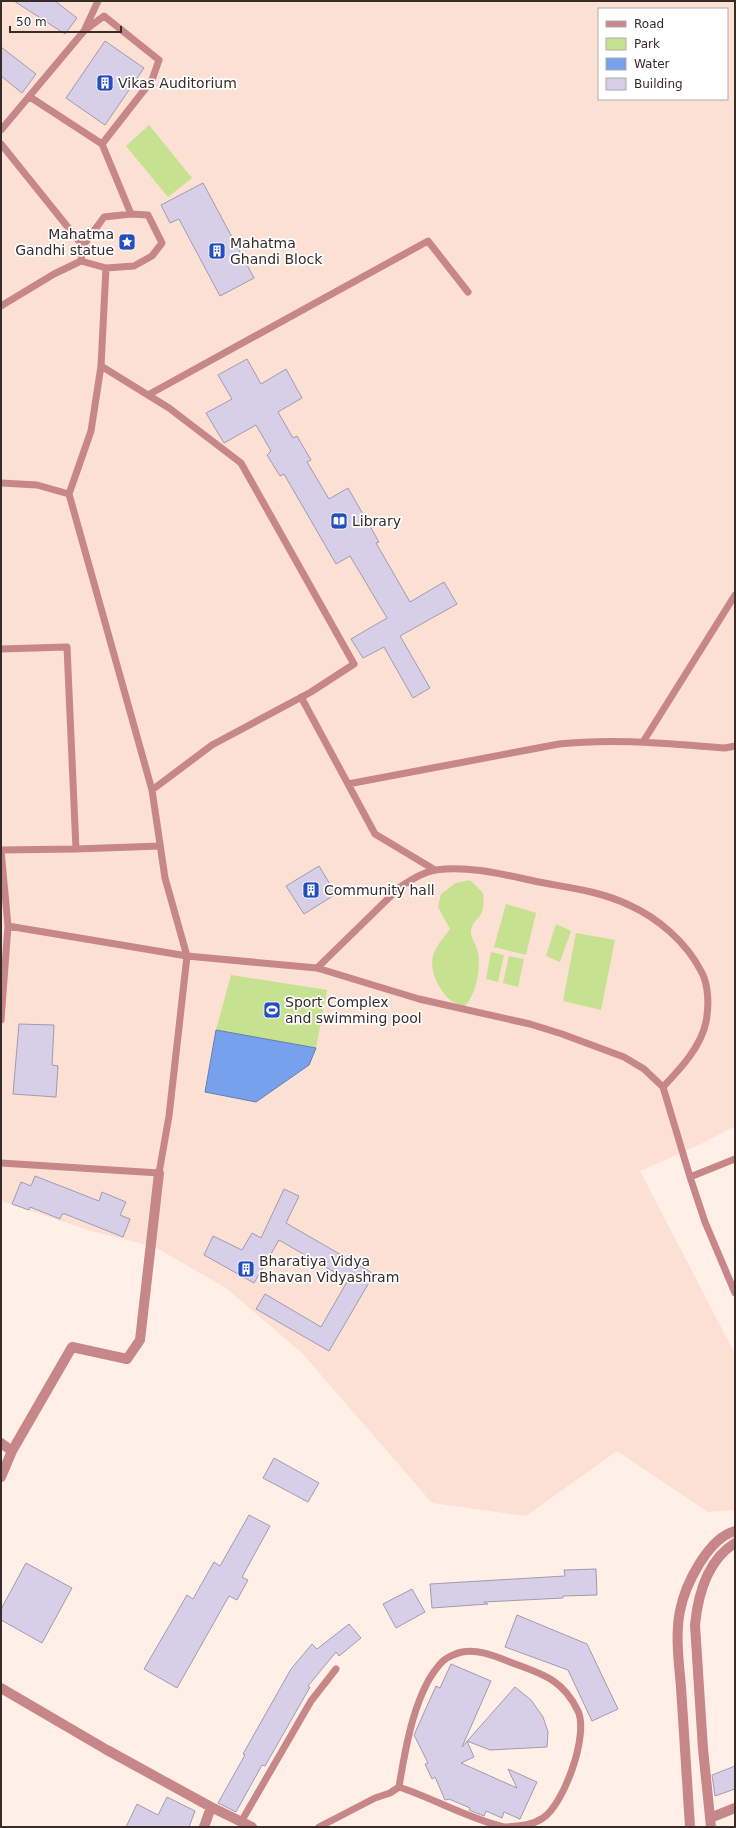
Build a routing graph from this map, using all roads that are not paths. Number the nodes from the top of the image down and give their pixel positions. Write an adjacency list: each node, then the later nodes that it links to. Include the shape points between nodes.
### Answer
1 (98, 1): 2 (lane)
2 (84, 31): 3 (lane); 6 (lane, via 104,16 159,60 152,80)
3 (30, 97): 4 (lane); 6 (lane)
4 (1, 130)
5 (1, 144): 8 (lane)
6 (102, 144): 7 (lane)
7 (131, 214): 8 (lane, via 104,217); 10 (lane, via 148,215 162,243 152,256 134,266)
8 (84, 246): 9 (lane)
9 (81, 261): 10 (lane); 12 (lane)
10 (106, 268): 13 (lane)
11 (468, 292): 14 (lane, via 428,241)
12 (1, 306)
13 (101, 366): 14 (lane); 16 (lane, via 91,431)
14 (148, 395): 19 (lane, via 241,463 354,664)
15 (1, 483): 16 (lane, via 37,485)
16 (68, 494): 23 (lane)
17 (734, 599): 20 (lane)
18 (1, 649): 25 (lane, via 67,647)
19 (301, 697): 22 (lane); 23 (lane, via 212,745)
20 (643, 742): 21 (lane, via 725,748); 22 (lane, via 559,744)
21 (735, 746)
22 (348, 784): 27 (lane, via 375,834)
23 (152, 790): 24 (lane)
24 (160, 846): 25 (lane); 29 (lane, via 165,878)
25 (76, 849): 26 (lane)
26 (1, 850): 28 (lane)
27 (435, 870): 30 (lane, via 416,877 400,887); 33 (lane, via 502,874 601,894 629,905 659,922 684,947 702,972 708,998 706,1023 698,1043 684,1065)
28 (8, 926): 29 (lane); 31 (lane)
29 (187, 956): 30 (lane); 36 (lane, via 169,1116)
30 (317, 968): 33 (lane, via 419,999 530,1024 562,1034 624,1057 644,1069)
31 (1, 1009): 32 (lane)
32 (1, 1020)
33 (663, 1087): 37 (lane)
34 (735, 1159): 37 (lane)
35 (1, 1163): 36 (lane)
36 (159, 1173): 40 (street, via 140,1340 127,1359 72,1347)
37 (690, 1177): 38 (lane, via 705,1222)
38 (735, 1293)
39 (1, 1443): 40 (street)
40 (12, 1451): 41 (street)
41 (1, 1477)
42 (735, 1531): 43 (street)
43 (715, 1542): 45 (street); 57 (street, via 703,1558 680,1610 680,1672)
44 (735, 1543): 45 (street)
45 (723, 1552): 52 (street, via 708,1573 697,1608 695,1625 702,1749)
46 (336, 1669): 51 (lane, via 311,1701)
47 (1, 1688): 49 (street)
48 (399, 1787): 55 (lane); 56 (lane, via 482,1822); 56 (lane, via 406,1745 415,1713 432,1674 444,1659 463,1652 482,1652 546,1675 565,1690 578,1712 581,1737 576,1759 554,1807 546,1815 528,1825)
49 (211, 1807): 51 (street); 53 (street)
50 (735, 1808): 52 (street)
51 (241, 1822): 54 (street)
52 (710, 1822)
53 (204, 1827)
54 (252, 1827)
55 (319, 1827)
56 (504, 1827)
57 (690, 1827)

